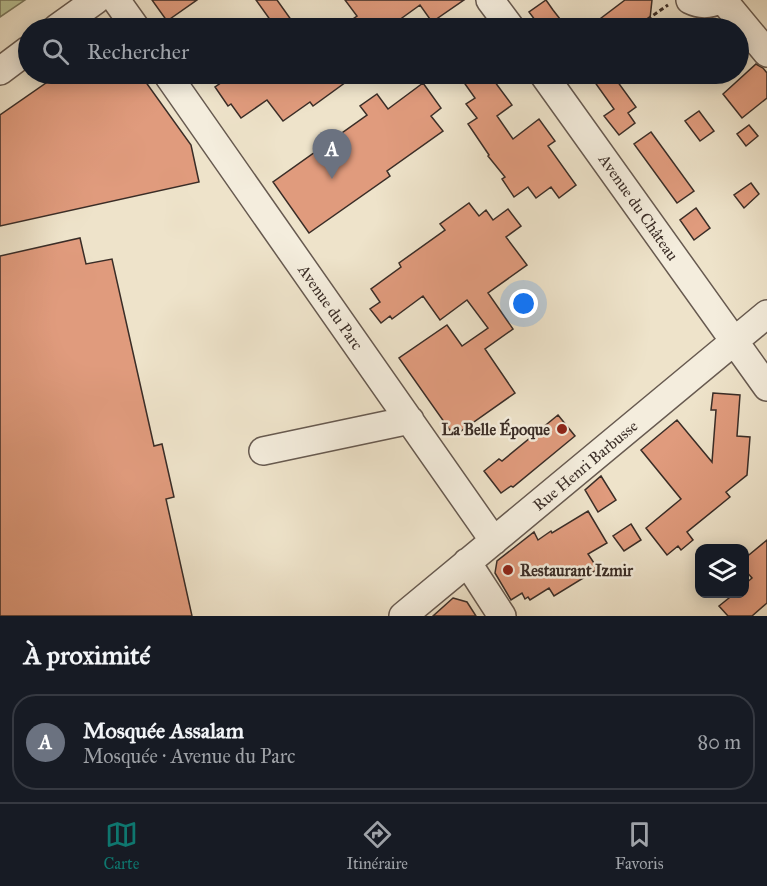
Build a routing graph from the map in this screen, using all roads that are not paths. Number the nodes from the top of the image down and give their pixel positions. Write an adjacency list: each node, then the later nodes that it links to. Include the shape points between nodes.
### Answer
1 (96, 0): 7 (street)
2 (116, 0): 8 (street)
3 (490, 0): 9 (street)
4 (690, 0): 5 (street, via 701,4)
5 (719, 0)
6 (723, 0): 10 (street)
7 (71, 18)
8 (129, 18)
9 (504, 18)
10 (738, 18)
11 (749, 31): 12 (street)
12 (767, 53)
13 (18, 58): 14 (street)
14 (0, 71)
15 (174, 84): 20 (street, Avenue du Parc)
16 (550, 84): 18 (street, Avenue du Château)
17 (767, 314): 18 (street, Rue Henri Barbusse)
18 (734, 341): 19 (street, Avenue du Château); 22 (street, Rue Henri Barbusse)
19 (764, 378)
20 (410, 420): 21 (street); 22 (street, Avenue du Parc)
21 (263, 451)
22 (494, 541): 23 (street, Rue Henri Barbusse)
23 (467, 562): 24 (street, Rue Henri Barbusse); 25 (street)
24 (403, 616)
25 (502, 616)

